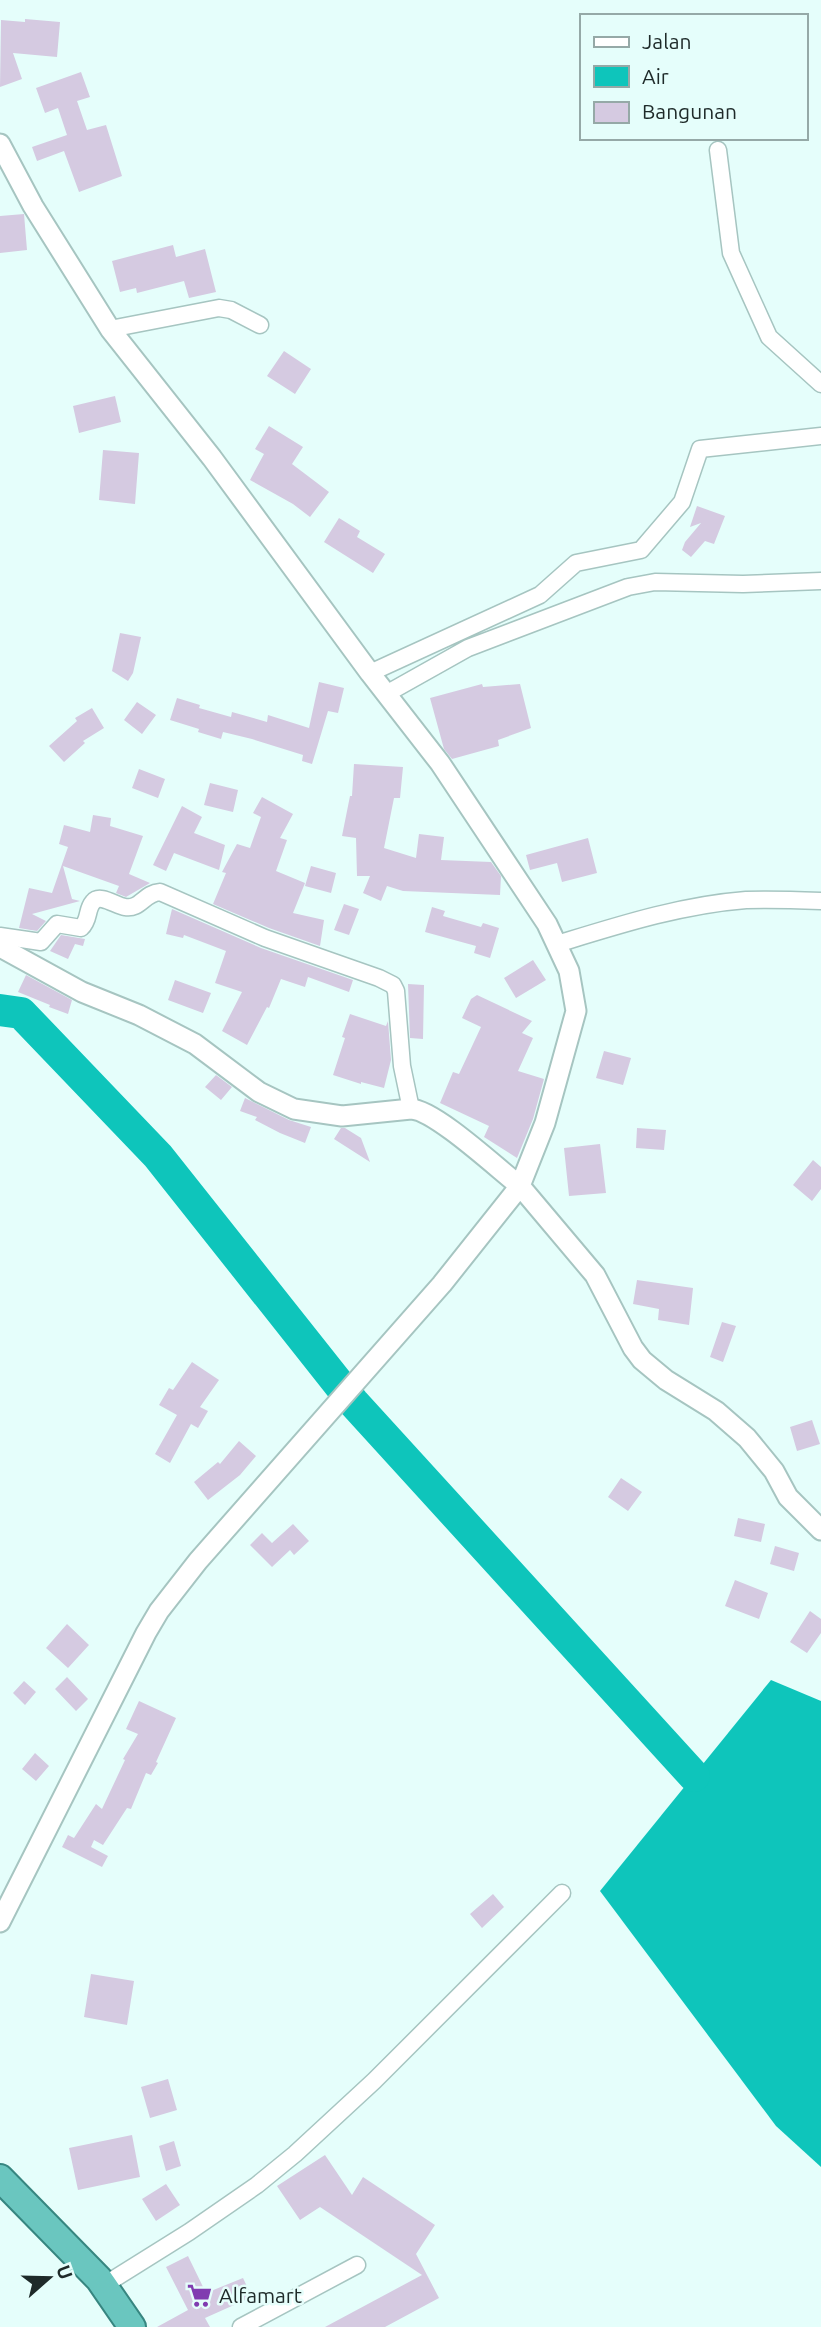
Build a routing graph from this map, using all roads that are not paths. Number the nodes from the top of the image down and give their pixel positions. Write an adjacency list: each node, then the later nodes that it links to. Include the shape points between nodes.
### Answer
1 (0, 144): 4 (street)
2 (718, 150): 5 (street, via 731,253 769,337)
3 (261, 325): 4 (street, via 219,308)
4 (110, 329): 8 (street, via 212,458)
5 (821, 384)
6 (821, 436): 8 (street, via 701,449 682,502 641,550 576,563 540,595)
7 (821, 581): 9 (street, via 655,582 628,587 468,648)
8 (370, 673): 9 (street)
9 (386, 694): 12 (street, via 440,763)
10 (821, 901): 12 (street, via 763,899 714,905 649,916)
11 (0, 936): 14 (street, via 41,942 57,924 84,926 96,900 126,908 160,892 265,938 379,978 396,991 402,1066)
12 (557, 944): 15 (street, via 572,982 576,1011 545,1123)
13 (0, 947): 14 (street, via 82,992 195,1044 259,1092 294,1109 342,1116)
14 (411, 1109): 15 (street, via 433,1118)
15 (520, 1186): 16 (street, via 595,1275 642,1360 747,1438 788,1497); 18 (street, via 442,1284 159,1611)
16 (821, 1530)
17 (562, 1893): 21 (street, via 295,2154 189,2232 108,2282)
18 (0, 1922)
19 (0, 2178): 21 (highway)
20 (356, 2265): 23 (street)
21 (99, 2279): 22 (highway)
22 (132, 2327)
23 (242, 2327)

